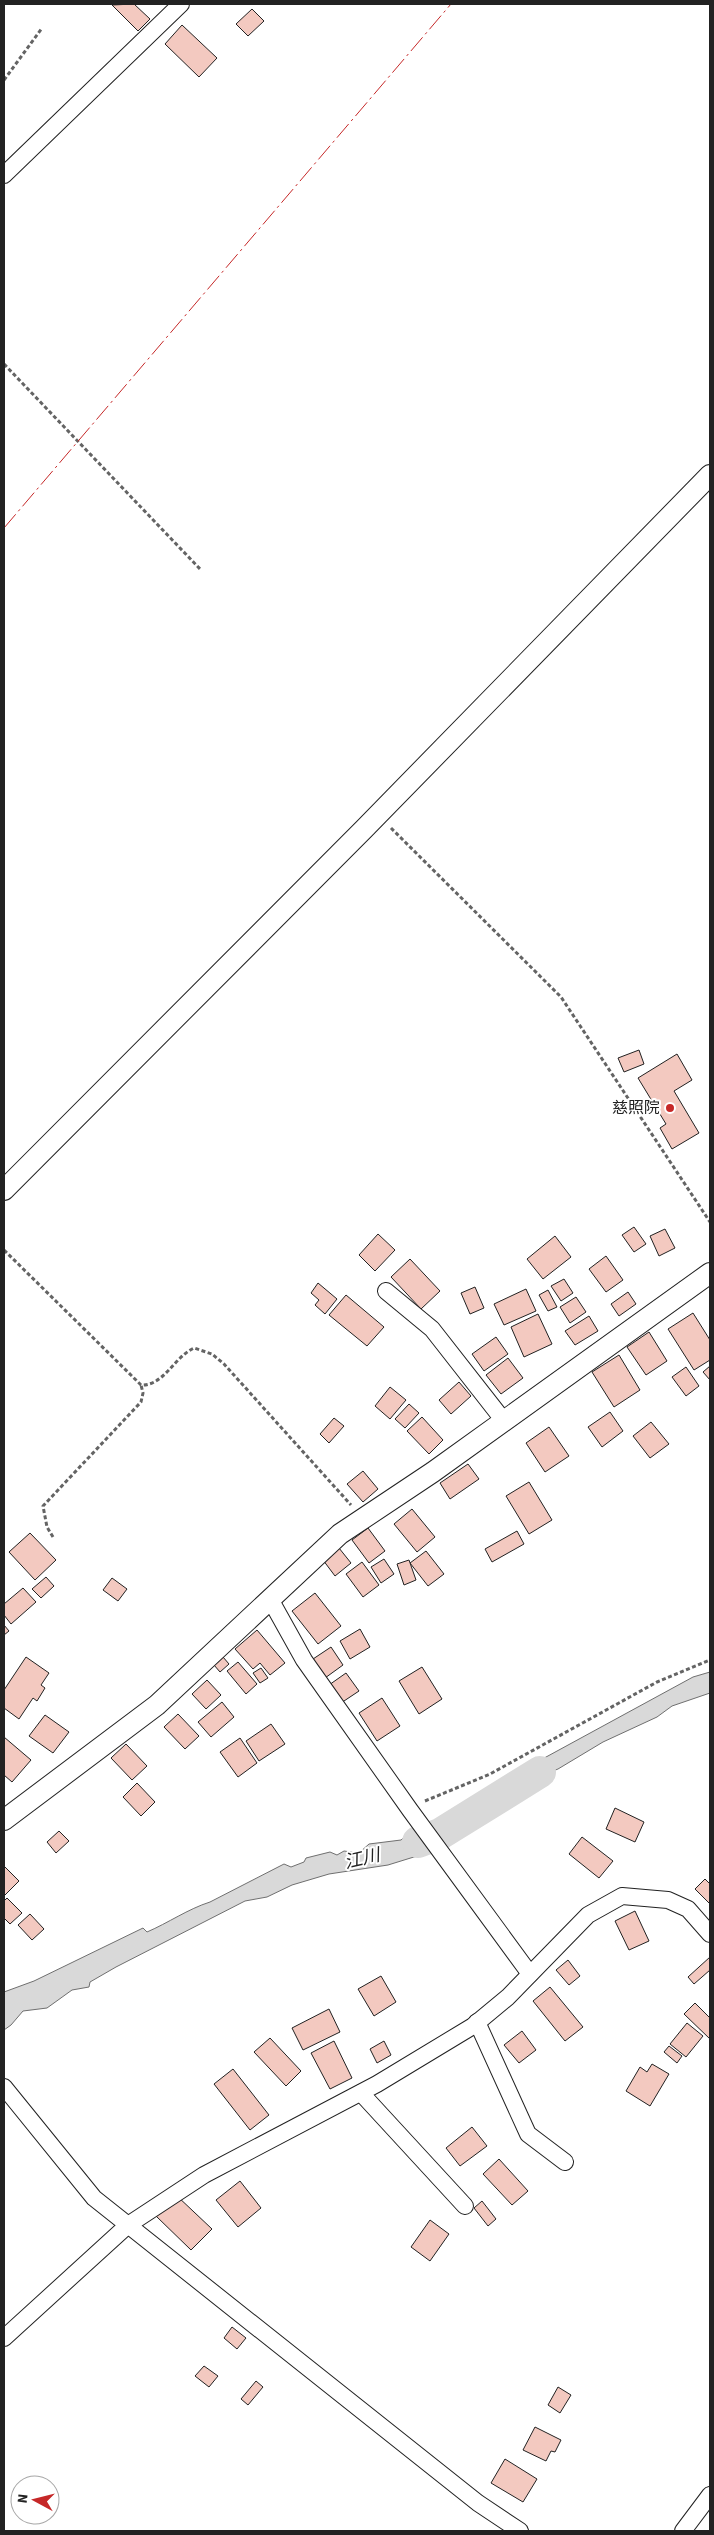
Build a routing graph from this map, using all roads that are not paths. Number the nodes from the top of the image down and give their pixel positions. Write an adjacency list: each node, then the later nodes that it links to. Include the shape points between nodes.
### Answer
1 (180, 4): 2 (street)
2 (4, 175)
3 (710, 475): 4 (street, via 378,815)
4 (4, 1190)
5 (710, 1273): 7 (street)
6 (386, 1291): 7 (street, via 432,1329)
7 (504, 1422): 8 (street, via 340,1534)
8 (270, 1599): 9 (street, via 157,1705); 11 (street, via 304,1660)
9 (4, 1820)
10 (710, 1934): 11 (street, via 688,1909 668,1900 622,1896 588,1915)
11 (530, 1974): 12 (street)
12 (477, 2022): 14 (street); 15 (street, via 528,2134)
13 (4, 2086): 17 (street, via 94,2198)
14 (361, 2092): 16 (street); 17 (street, via 204,2175)
15 (565, 2162)
16 (465, 2206)
17 (128, 2225): 18 (street); 20 (street, via 478,2503)
18 (4, 2336)
19 (710, 2496): 21 (street)
20 (520, 2531)
21 (683, 2531)

